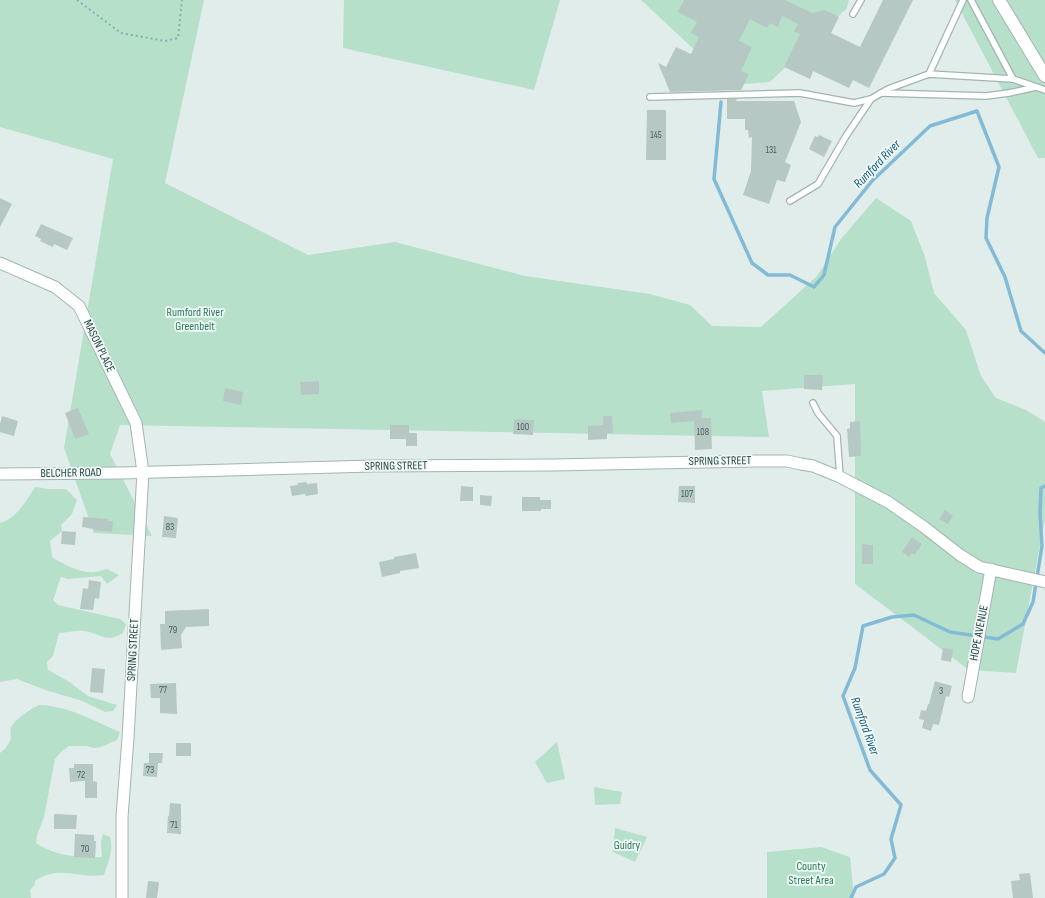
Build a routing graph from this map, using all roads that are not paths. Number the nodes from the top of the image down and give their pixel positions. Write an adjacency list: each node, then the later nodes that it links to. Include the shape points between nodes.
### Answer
1 (861, 0): 5 (lane)
2 (963, 0): 6 (lane)
3 (971, 0): 8 (lane)
4 (999, 0): 7 (street)
5 (853, 14)
6 (929, 74): 8 (lane); 11 (lane)
7 (1045, 76)
8 (1013, 79): 9 (lane)
9 (1036, 87): 10 (lane); 11 (lane, via 986,96)
10 (1045, 90)
11 (880, 93): 13 (lane)
12 (650, 97): 13 (lane, via 800,93 854,104)
13 (871, 99): 14 (lane, via 818,184)
14 (790, 201)
15 (0, 263): 17 (street, MASON PLACE, via 55,287 78,306 136,423)
16 (813, 403): 19 (lane, via 818,414 837,436)
17 (143, 472): 18 (street, BELCHER ROAD); 19 (street, SPRING STREET, via 754,460 787,461 813,466); 23 (street, SPRING STREET, via 122,817)
18 (0, 474)
19 (840, 477): 20 (street, SPRING STREET, via 888,502 966,559)
20 (991, 569): 21 (street, SPRING STREET); 22 (street, HOPE AVENUE)
21 (1038, 580)
22 (968, 697)
23 (122, 898)

